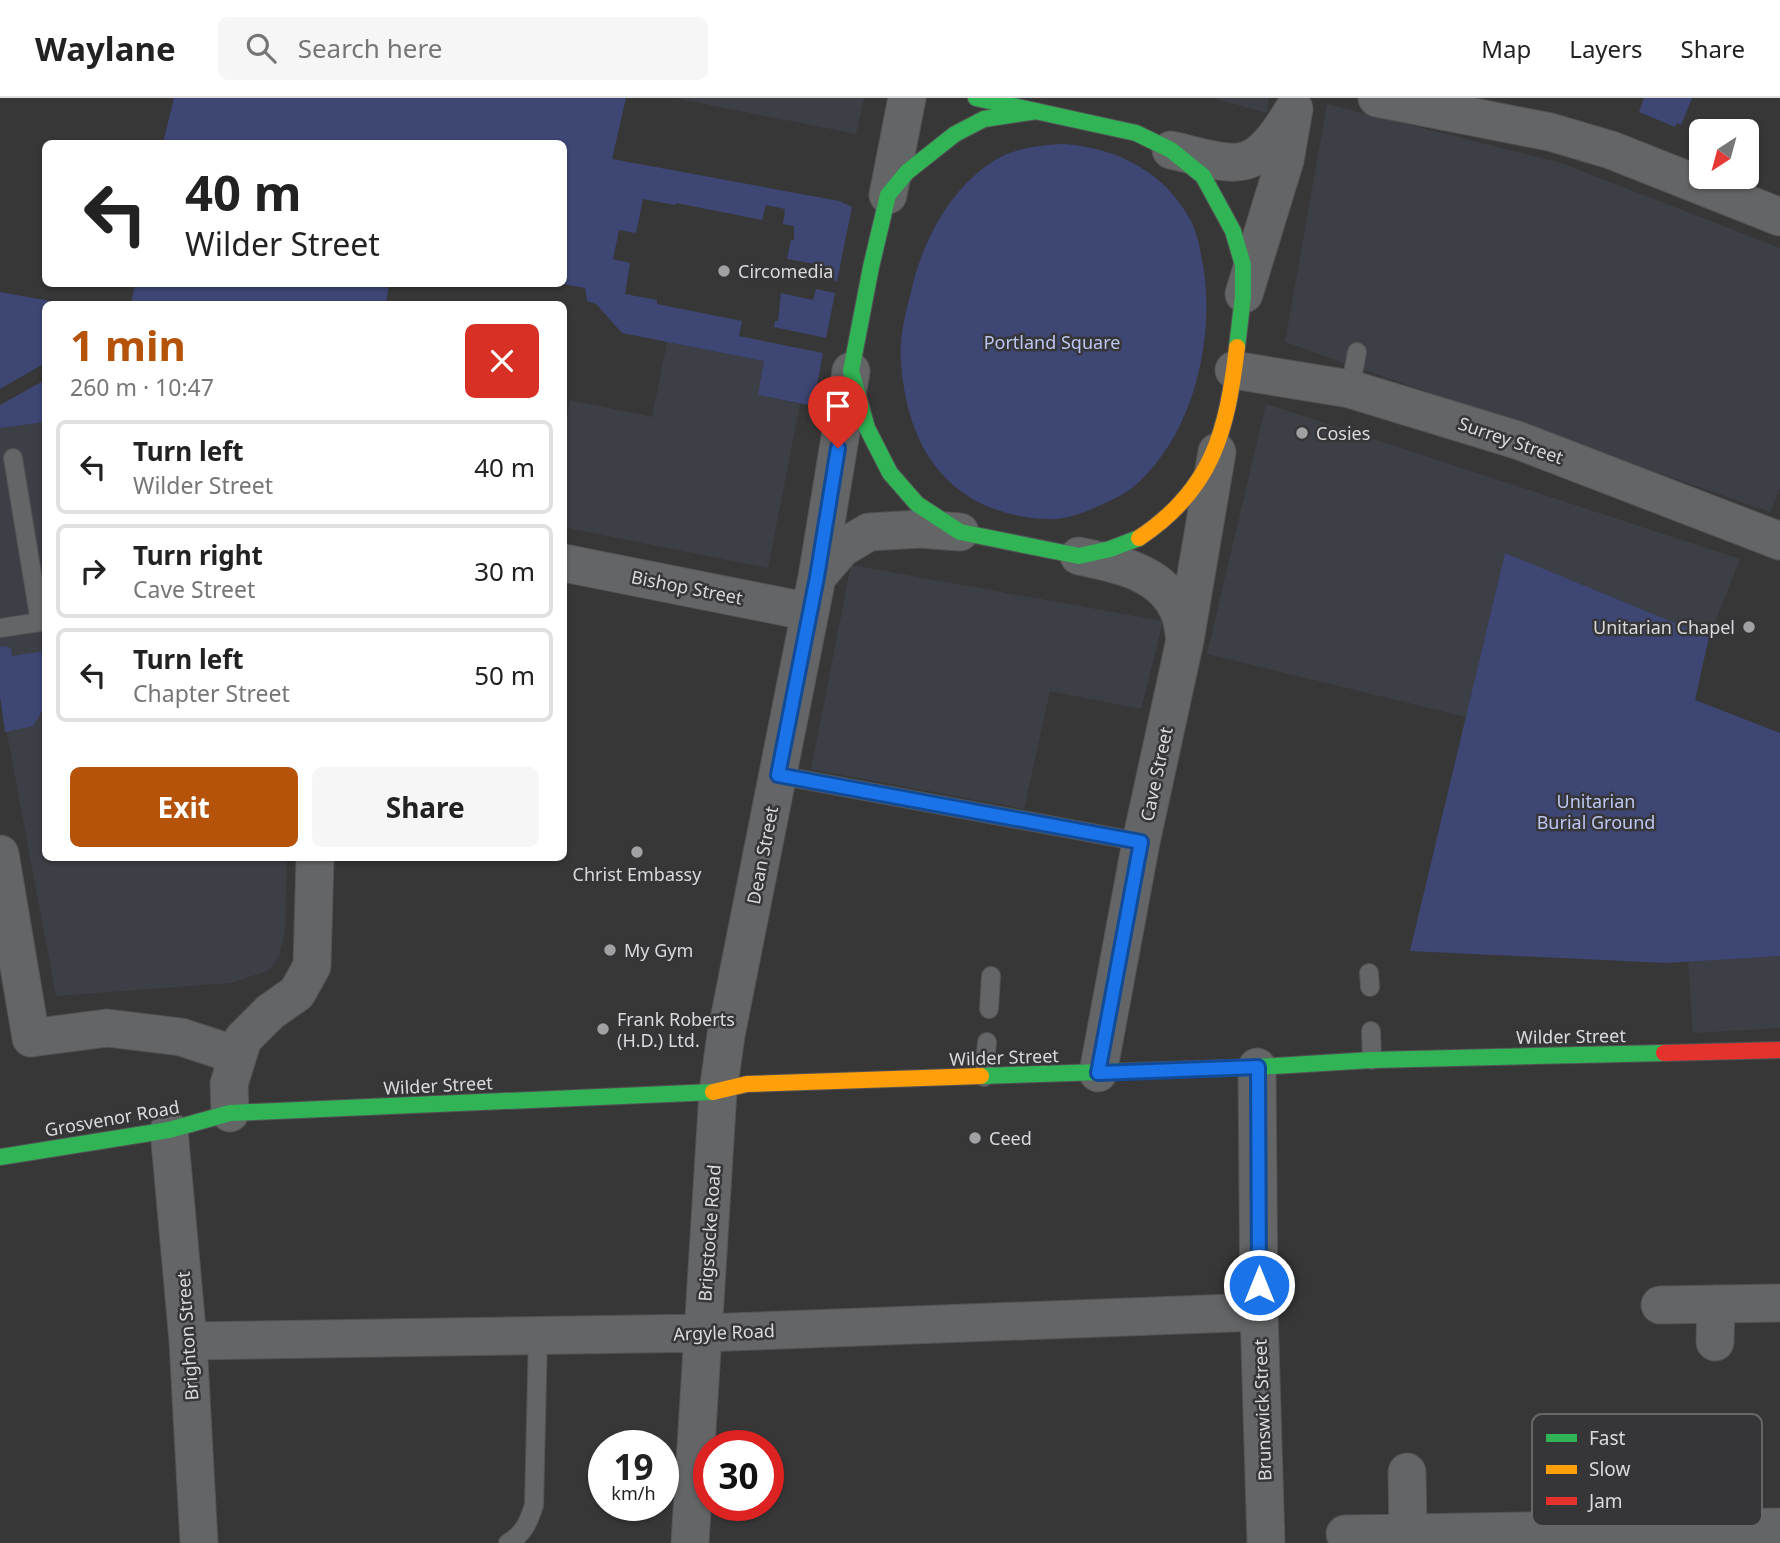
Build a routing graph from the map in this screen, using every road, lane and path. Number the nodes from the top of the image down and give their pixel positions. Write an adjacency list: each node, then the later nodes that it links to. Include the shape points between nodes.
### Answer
1 (907, 98): 7 (street)
2 (976, 98): 5 (street)
3 (1377, 98): 8 (street, via 1550,132 1611,150)
4 (1295, 103): 6 (street, via 1276,139 1249,160 1232,163); 9 (street, via 1285,160)
5 (1037, 111): 6 (street, via 1136,133); 7 (street, via 984,118 955,134 907,172)
6 (1171, 150): 9 (street, via 1203,176 1219,202 1243,265)
7 (888, 195): 12 (street)
8 (1780, 216)
9 (1243, 296): 11 (street)
10 (1357, 352): 13 (lane)
11 (1234, 370): 13 (street, Surrey Street); 14 (street)
12 (851, 371): 16 (street, via 867,428 890,473 917,504); 20 (street)
13 (1350, 389): 17 (street, Surrey Street, via 1517,440)
14 (1218, 446): 18 (street, via 1203,476 1163,523 1128,542); 22 (street)
15 (13, 458): 21 (lane, via 40,622)
16 (960, 532): 18 (street); 20 (street, via 869,531 842,548)
17 (1780, 541)
18 (1079, 556): 22 (street, via 1114,563 1146,576 1166,591 1180,613)
19 (567, 563): 20 (street, Bishop Street)
20 (813, 594): 23 (street, Dean Street)
21 (0, 628)
22 (1185, 640): 24 (street, Cave Street)
23 (778, 775): 24 (lane); 38 (street, Dean Street)
24 (1141, 842): 36 (street, Cave Street)
25 (0, 854): 27 (street)
26 (315, 861): 33 (street, via 312,965 297,993 243,1039)
27 (7, 931): 33 (street, via 32,1038 107,1028 181,1037)
28 (991, 976): 29 (lane)
29 (989, 1009)
30 (1371, 1031): 34 (lane)
31 (987, 1042): 37 (lane)
32 (1780, 1049): 34 (street, Wilder Street)
33 (236, 1055): 39 (street, via 229,1084)
34 (1372, 1060): 35 (street, Wilder Street)
35 (1258, 1067): 36 (street, Wilder Street); 45 (street, Brunswick Street)
36 (1098, 1073): 37 (street, Wilder Street)
37 (984, 1077): 38 (street, Wilder Street, via 747,1084)
38 (718, 1091): 39 (street, Wilder Street); 46 (street, Brigstocke Road)
39 (230, 1113): 40 (street, Grosvenor Road)
40 (169, 1130): 41 (street, Grosvenor Road); 48 (street, Brighton Street)
41 (0, 1157)
42 (1780, 1303): 43 (street)
43 (1716, 1304): 44 (street); 49 (street)
44 (1660, 1306)
45 (1259, 1312): 46 (street, Argyle Road); 57 (street, Brunswick Street)
46 (703, 1333): 47 (street, Argyle Road); 56 (street, Brigstocke Road)
47 (537, 1335): 48 (street, Argyle Road); 55 (lane, via 534,1504 529,1523)
48 (188, 1341): 54 (street, Brighton Street)
49 (1716, 1342)
50 (1407, 1472): 52 (street)
51 (1780, 1527): 52 (street)
52 (1408, 1532): 53 (street)
53 (1345, 1534)
54 (199, 1543)
55 (508, 1543)
56 (690, 1543)
57 (1266, 1543)

